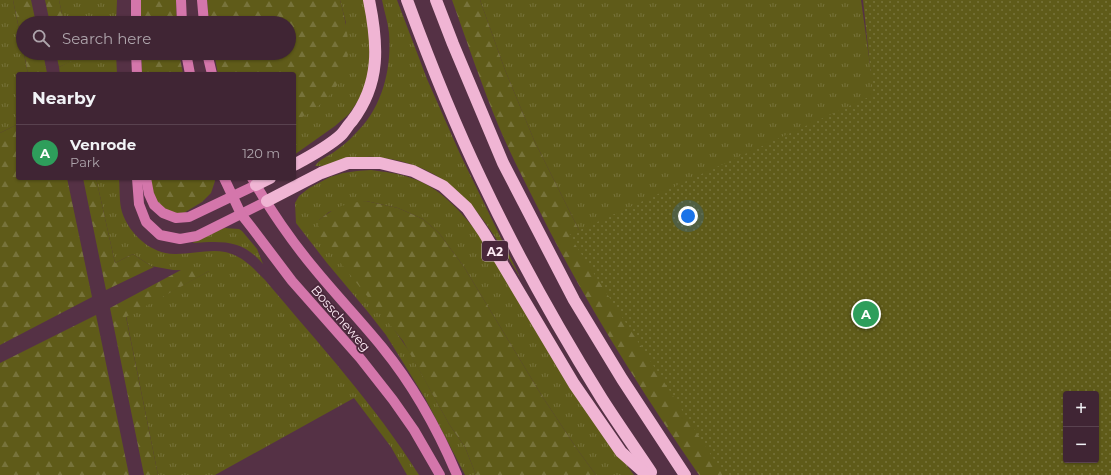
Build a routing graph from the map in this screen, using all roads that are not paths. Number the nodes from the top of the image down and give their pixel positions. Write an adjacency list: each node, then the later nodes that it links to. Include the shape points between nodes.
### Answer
1 (136, 0): 7 (main road)
2 (181, 0): 8 (main road)
3 (202, 0): 9 (main road)
4 (369, 0): 16 (highway, via 374,21 376,59 370,89 358,112 341,135)
5 (407, 0): 27 (highway, A2, via 427,55 481,179 513,241 598,392)
6 (436, 0): 28 (highway, via 503,163 574,300)
7 (136, 16)
8 (182, 16)
9 (203, 16)
10 (136, 60): 13 (main road)
11 (187, 60): 14 (main road)
12 (209, 60): 15 (main road)
13 (137, 72)
14 (190, 72)
15 (212, 72)
16 (296, 164)
17 (138, 180): 23 (main road, via 139,204 146,222 160,235 180,238 197,236)
18 (146, 180): 21 (main road, via 154,205 162,213 176,218 189,216)
19 (225, 180): 21 (main road, Bosscheweg)
20 (254, 181): 21 (main road); 22 (main road, Bosscheweg)
21 (232, 196): 23 (main road, Bosscheweg)
22 (267, 201): 23 (main road); 25 (main road, Bosscheweg, via 313,267 382,347 403,376 429,418); 26 (highway, A2, via 320,173 348,164 380,162 413,171 443,186 466,208 484,233 574,384 621,452)
23 (242, 214): 24 (main road, Bosscheweg, via 292,281 360,358 393,400)
24 (440, 475)
25 (457, 475)
26 (648, 475)
27 (653, 475)
28 (685, 475)

